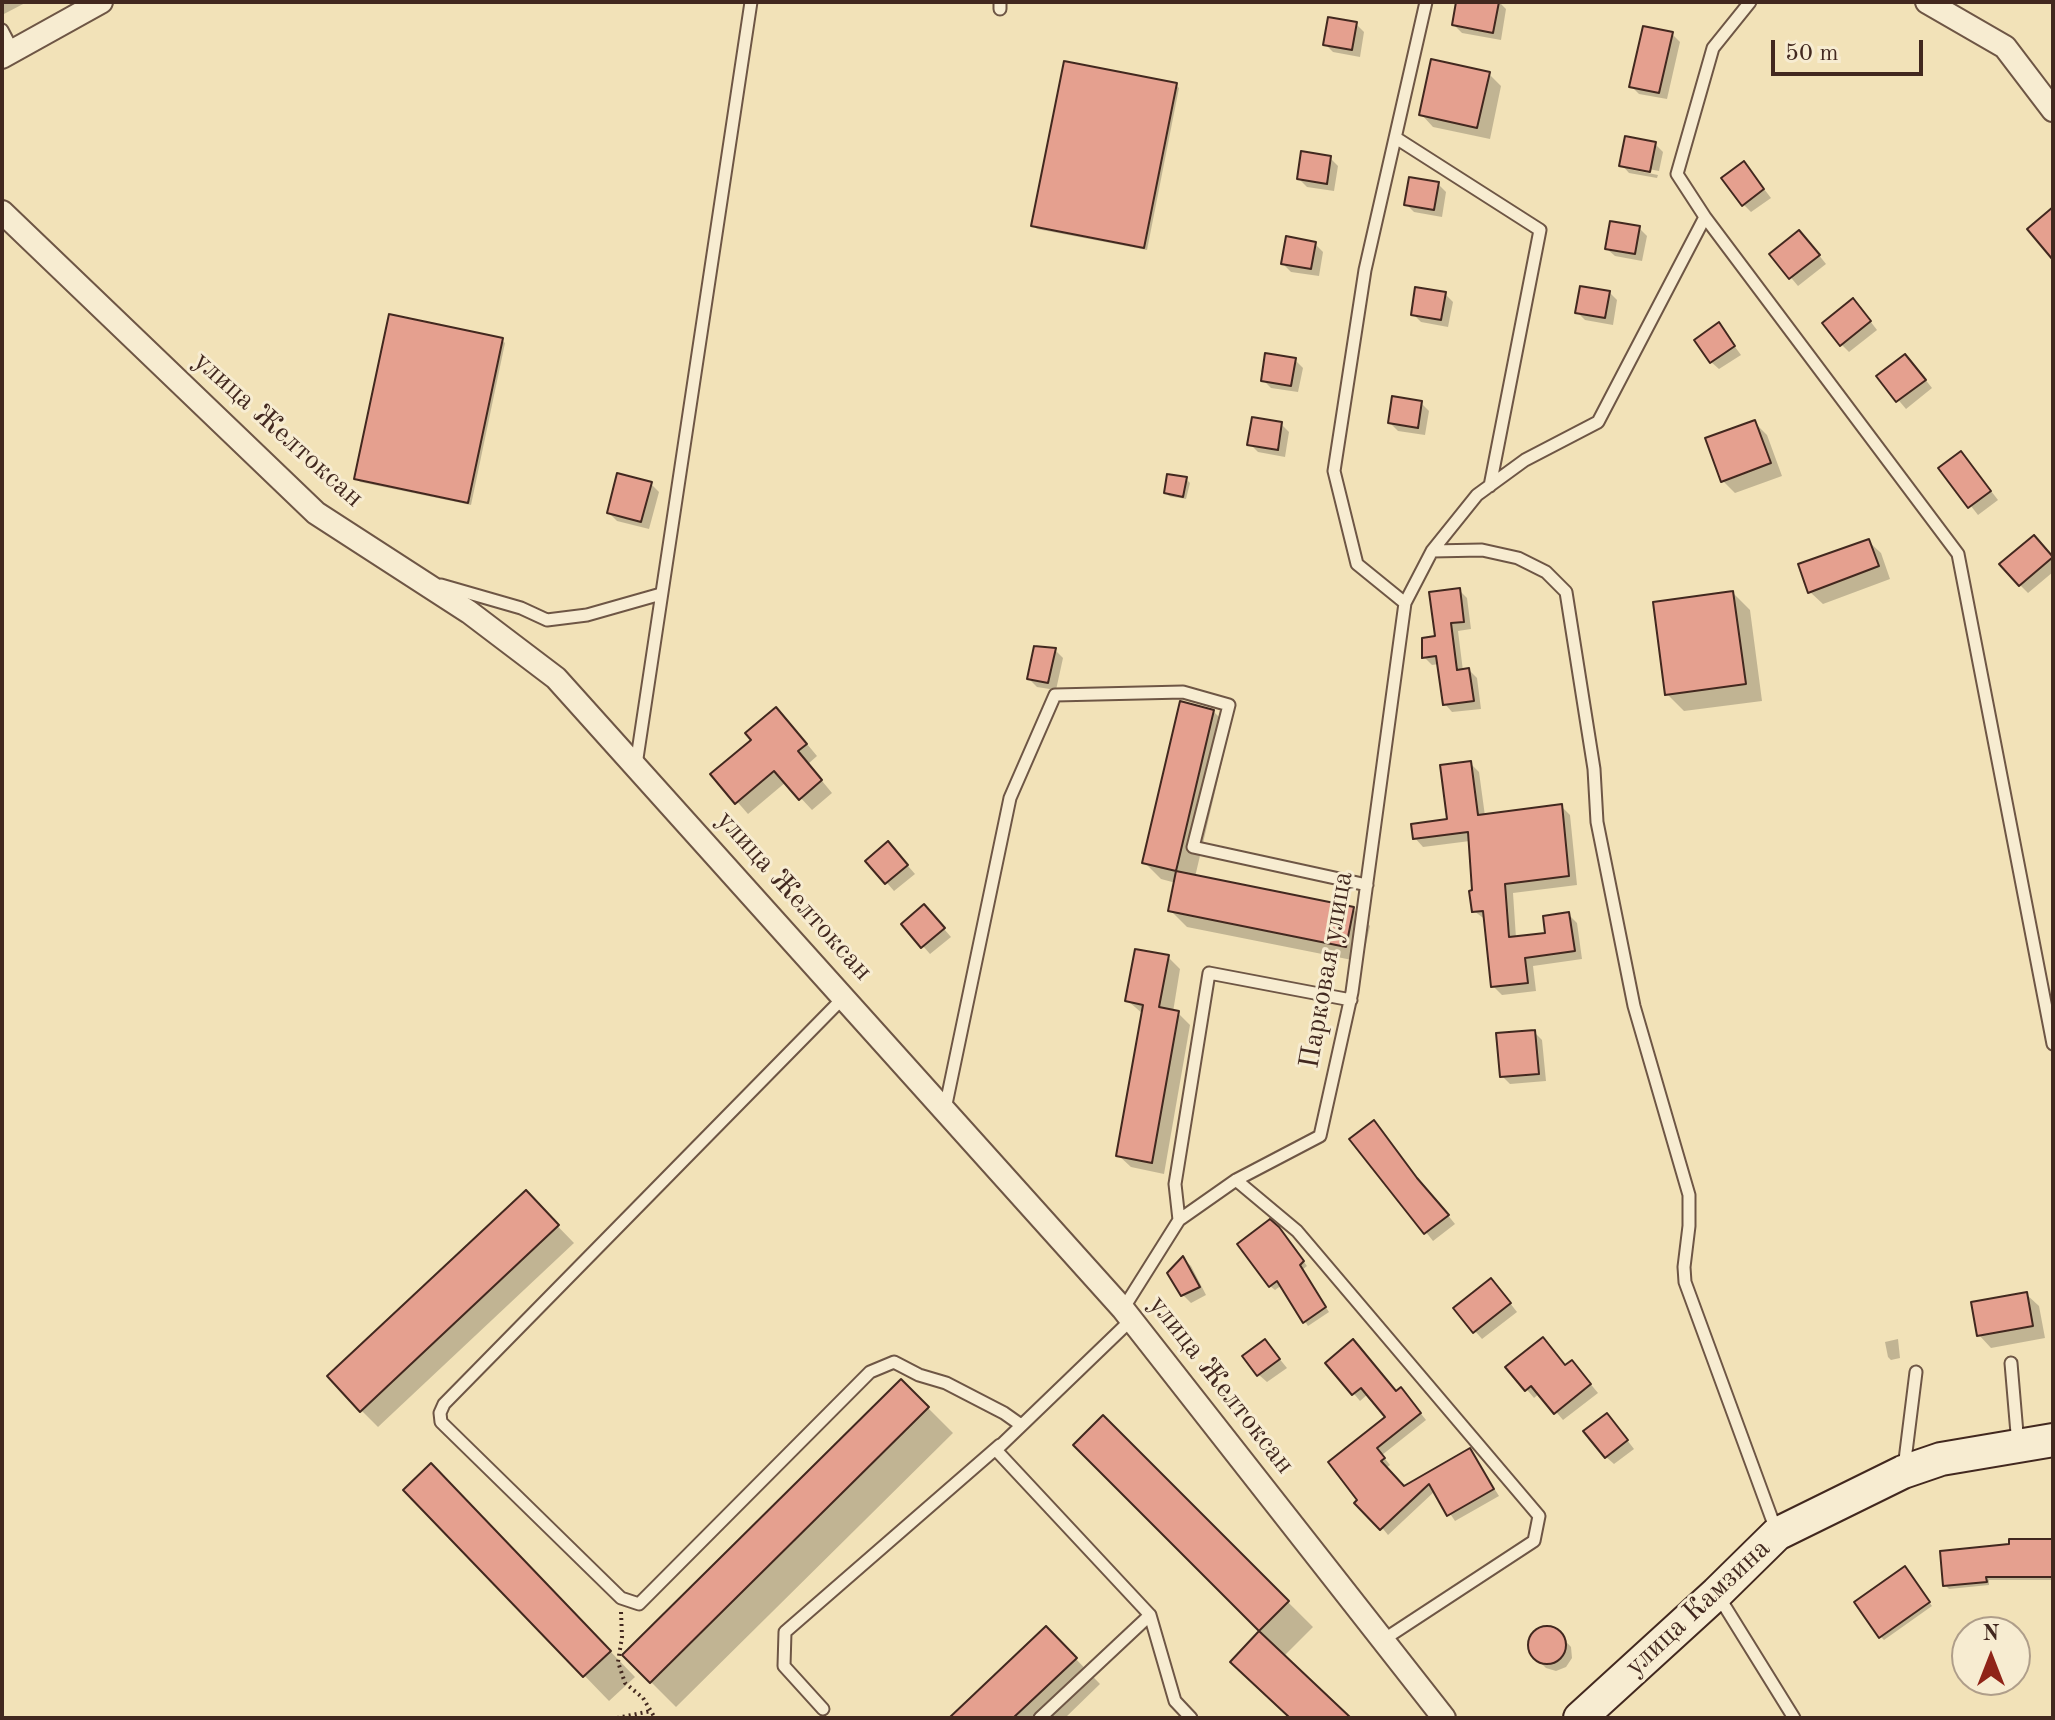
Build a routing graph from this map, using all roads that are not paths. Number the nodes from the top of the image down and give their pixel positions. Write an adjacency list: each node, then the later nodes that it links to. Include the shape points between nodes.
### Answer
1 (101, 2): 7 (street)
2 (751, 2): 15 (lane)
3 (1426, 2): 9 (lane)
4 (1750, 2): 11 (lane, via 1713,48 1677,174)
5 (1927, 2): 8 (street, via 2005,47)
6 (2, 30): 7 (lane)
7 (8, 54)
8 (2053, 110)
9 (1396, 138): 12 (lane, via 1540,230); 16 (lane, via 1365,270 1334,471 1357,564)
10 (2, 212): 14 (street, улица Желтоксан, via 316,513)
11 (1705, 217): 12 (lane, Парковая улица, via 1598,422 1525,460); 21 (lane, via 1958,554)
12 (1490, 486): 13 (lane, Парковая улица)
13 (1432, 551): 16 (lane, Парковая улица); 33 (lane, via 1482,550 1518,558 1546,572 1566,592 1594,769 1597,822 1634,1006 1689,1195 1685,1282)
14 (418, 579): 15 (lane, via 547,620 587,615); 17 (street, улица Желтоксан, via 556,678)
15 (661, 594): 17 (lane)
16 (1405, 603): 18 (lane, Парковая улица)
17 (635, 765): 19 (street, улица Желтоксан)
18 (1367, 885): 20 (lane, Парковая улица); 22 (lane, via 1193,847 1229,705 1183,692 1055,695 1010,798)
19 (845, 997): 22 (street, улица Желтоксан); 28 (lane, via 444,1404 441,1422 621,1598 639,1604 870,1372 894,1362 946,1383)
20 (1351, 1000): 23 (lane, Парковая улица, via 1320,1136); 24 (lane, via 1209,973 1175,1184)
21 (2053, 1044)
22 (945, 1109): 25 (street, улица Желтоксан)
23 (1236, 1180): 24 (lane, Парковая улица); 36 (lane, via 1297,1231 1539,1516 1534,1541)
24 (1179, 1220): 25 (lane, Парковая улица)
25 (1127, 1314): 28 (lane, Парковая улица); 36 (street, улица Желтоксан)
26 (2011, 1363): 31 (lane)
27 (1916, 1372): 32 (lane)
28 (1021, 1425): 29 (lane, Парковая улица)
29 (1009, 1436): 35 (lane, via 996,1450); 37 (lane, Парковая улица, via 785,1632 784,1666)
30 (2053, 1440): 31 (street, улица Камзина)
31 (2018, 1446): 32 (street, улица Камзина, via 1941,1459)
32 (1903, 1472): 33 (street, улица Камзина)
33 (1777, 1534): 34 (street, улица Камзина)
34 (1717, 1593): 41 (street, улица Камзина); 42 (lane)
35 (1150, 1615): 38 (lane); 39 (lane, via 1175,1701)
36 (1383, 1640): 40 (street, улица Желтоксан)
37 (823, 1709)
38 (1040, 1718)
39 (1191, 1718)
40 (1444, 1718)
41 (1580, 1718)
42 (1794, 1718)

